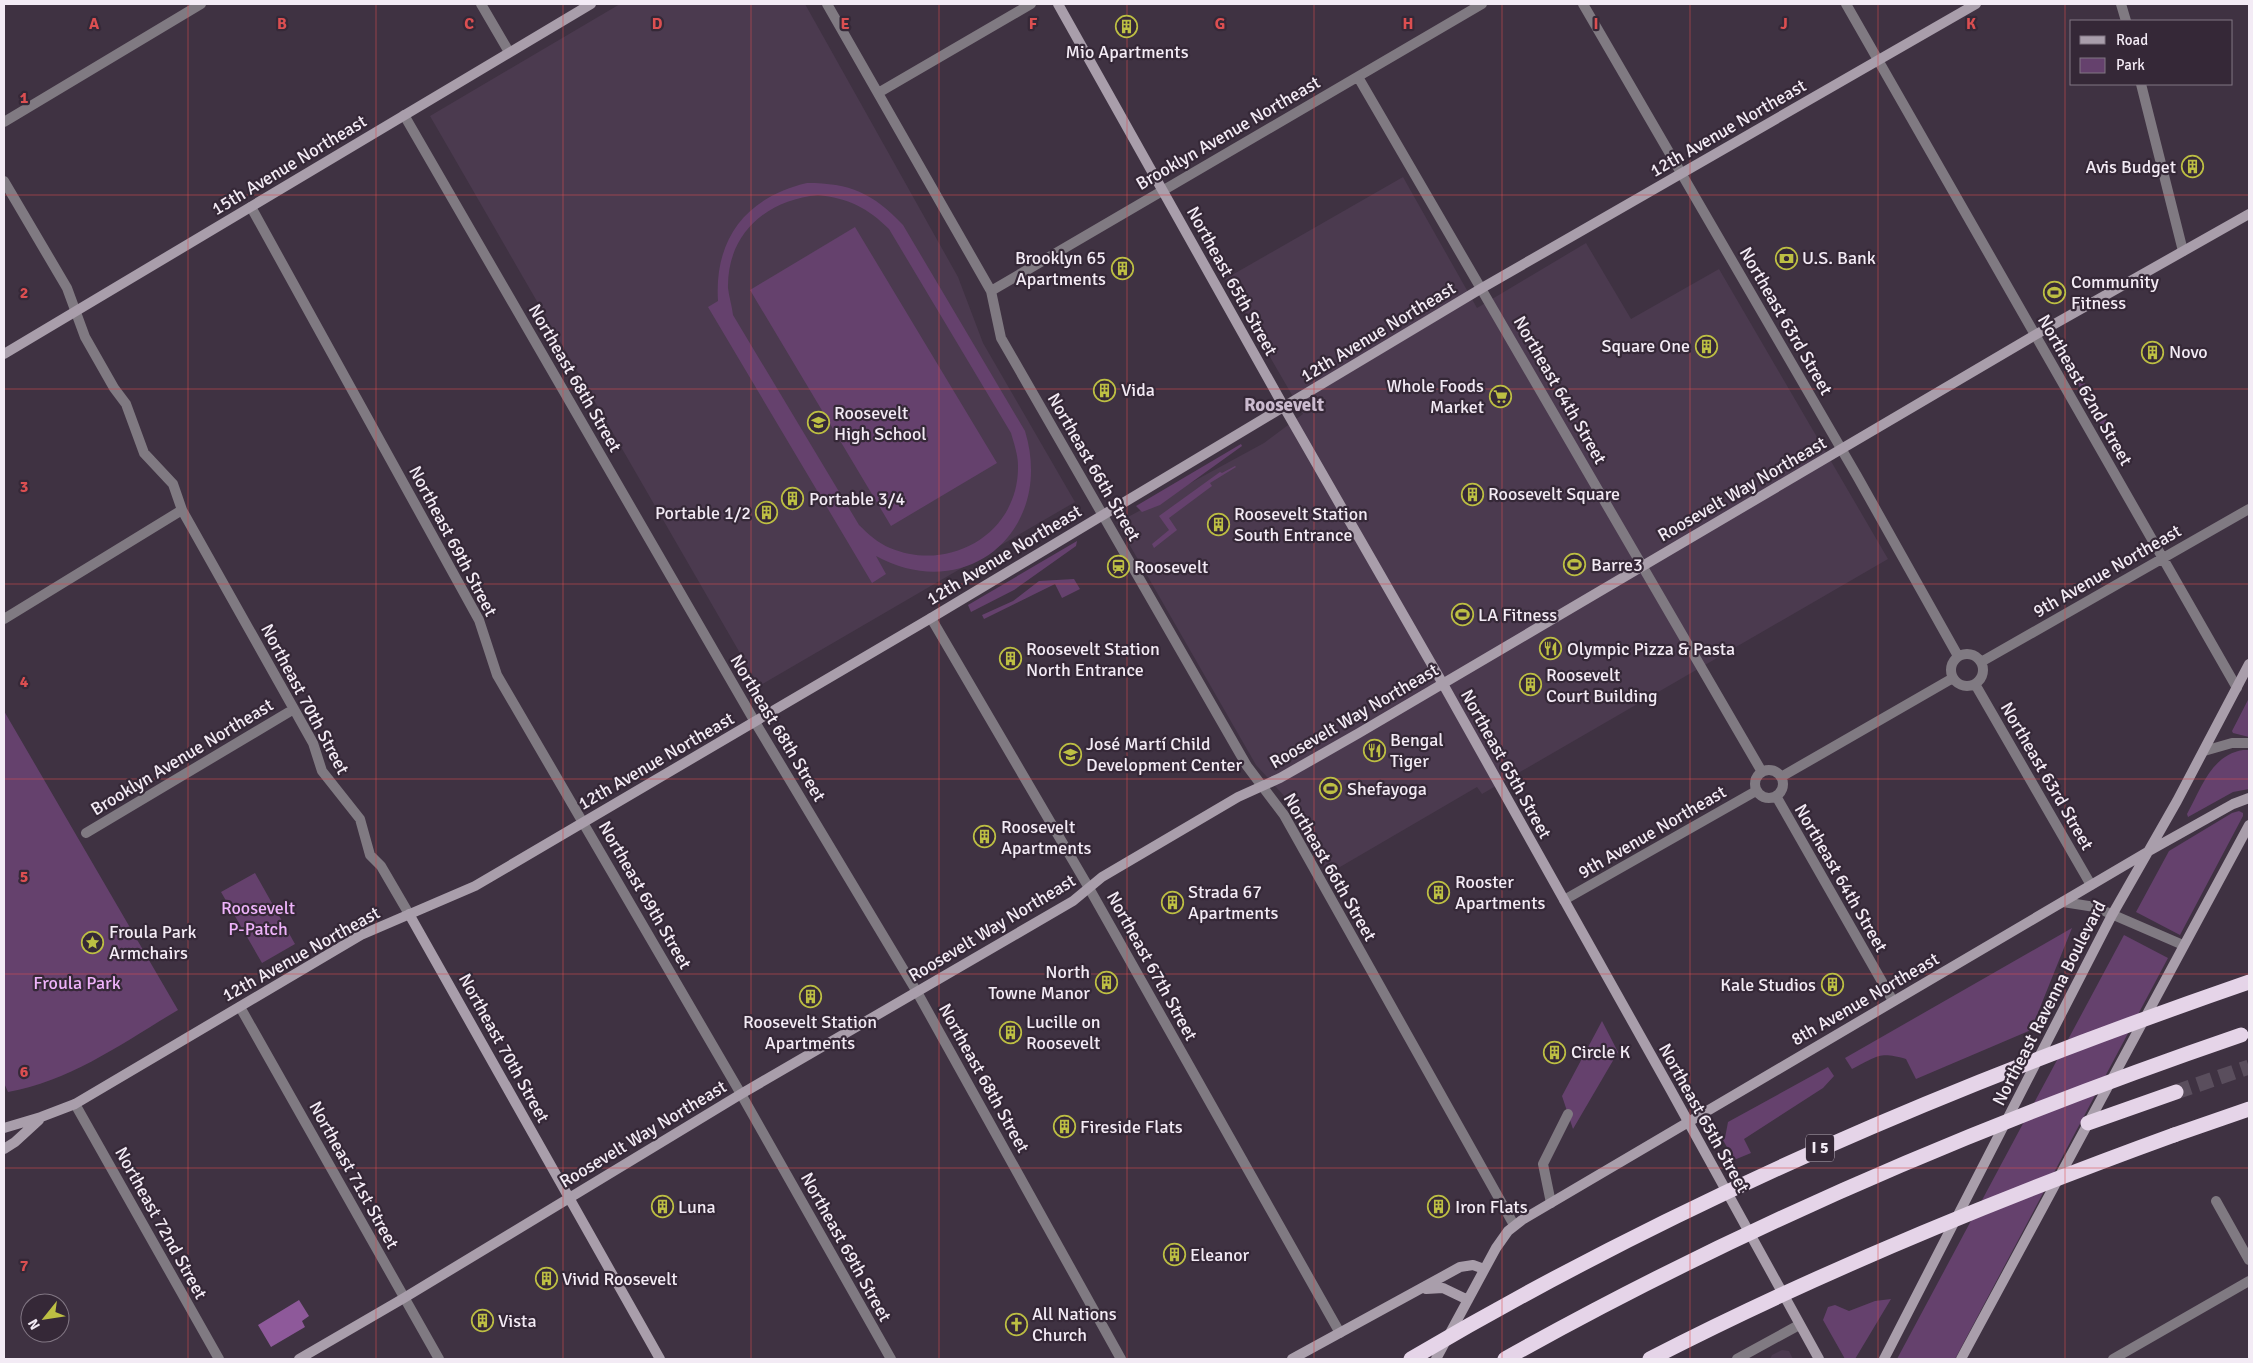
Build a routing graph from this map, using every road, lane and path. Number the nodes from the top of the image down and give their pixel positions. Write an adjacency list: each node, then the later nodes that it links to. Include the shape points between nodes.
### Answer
1 (201, 4): 19 (street)
2 (481, 4): 13 (street)
3 (591, 4): 13 (main road, 15th Avenue Northeast)
4 (828, 4): 17 (street, Northeast 66th Street)
5 (1031, 4): 17 (street)
6 (1058, 4): 22 (main road, Northeast 65th Street)
7 (1482, 4): 15 (street, Brooklyn Avenue Northeast)
8 (1583, 4): 20 (street, Northeast 63rd Street)
9 (1846, 4): 14 (street, Northeast 62nd Street)
10 (1976, 4): 14 (main road, 12th Avenue Northeast)
11 (2122, 4): 12 (street)
12 (2126, 20)
13 (510, 52): 18 (main road, 15th Avenue Northeast)
14 (1877, 60): 20 (main road, 12th Avenue Northeast); 29 (street, Northeast 62nd Street)
15 (1358, 77): 22 (street, Brooklyn Avenue Northeast); 26 (street, Northeast 64th Street)
16 (2141, 85): 25 (street)
17 (878, 93): 27 (street, Northeast 66th Street)
18 (404, 115): 23 (main road, 15th Avenue Northeast); 48 (street, Northeast 68th Street)
19 (4, 122)
20 (1681, 173): 26 (main road, 12th Avenue Northeast); 32 (street, Northeast 63rd Street)
21 (4, 181): 28 (street, Northeast 70th Street, via 67,288)
22 (1162, 190): 27 (street, Brooklyn Avenue Northeast); 31 (main road, Northeast 65th Street)
23 (251, 207): 28 (main road, 15th Avenue Northeast); 57 (street, Northeast 69th Street, via 479,620 497,675)
24 (2249, 214): 25 (main road, Roosevelt Way Northeast)
25 (2183, 251): 29 (main road, Roosevelt Way Northeast)
26 (1482, 288): 31 (main road, 12th Avenue Northeast); 37 (street, Northeast 64th Street)
27 (991, 291): 35 (street, Northeast 66th Street, via 1001,338)
28 (74, 312): 30 (main road, 15th Avenue Northeast); 33 (street, Northeast 70th Street, via 85,337 126,404 144,454 173,484)
29 (2035, 335): 32 (main road, Roosevelt Way Northeast); 36 (street, Northeast 62nd Street)
30 (4, 354)
31 (1284, 407): 35 (main road, 12th Avenue Northeast); 44 (main road, Northeast 65th Street)
32 (1842, 449): 37 (main road, Roosevelt Way Northeast); 40 (street, Northeast 63rd Street)
33 (182, 510): 39 (street); 47 (street, Northeast 70th Street)
34 (2249, 510): 36 (street, 9th Avenue Northeast)
35 (1103, 516): 38 (main road, 12th Avenue Northeast); 53 (street, Northeast 66th Street, via 1247,766)
36 (2163, 557): 41 (street, 9th Avenue Northeast); 46 (street, Northeast 62nd Street)
37 (1643, 566): 44 (main road, Roosevelt Way Northeast); 51 (street, Northeast 64th Street)
38 (931, 618): 48 (main road, 12th Avenue Northeast); 62 (street, Northeast 67th Street)
39 (4, 619)
40 (1958, 656): 41 (street, via 1973,655); 43 (street, via 1952,664)
41 (1981, 662): 45 (street, via 1983,673)
42 (2249, 664): 46 (main road, Northeast Ravenna Boulevard)
43 (1953, 678): 45 (street, via 1961,685); 52 (street)
44 (1443, 684): 53 (main road, Roosevelt Way Northeast); 63 (main road, Northeast 65th Street)
45 (1976, 684): 61 (street, Northeast 63rd Street)
46 (2237, 688): 50 (main road, Northeast Ravenna Boulevard)
47 (294, 709): 59 (street, Brooklyn Avenue Northeast); 65 (street, Northeast 70th Street, via 313,743 322,771 360,819 370,855 381,866)
48 (755, 722): 57 (main road, 12th Avenue Northeast); 69 (street, Northeast 68th Street)
49 (2249, 743): 50 (street, via 2232,743)
50 (2204, 751): 60 (main road, Northeast Ravenna Boulevard)
51 (1762, 772): 52 (street, via 1773,771); 54 (street, via 1755,780)
52 (1781, 777): 55 (street, via 1783,786)
53 (1262, 786): 62 (main road, Roosevelt Way Northeast, via 1102,877); 86 (street, Northeast 66th Street, via 1284,815)
54 (1756, 791): 55 (street, via 1765,798); 63 (street, 9th Avenue Northeast)
55 (1776, 796): 70 (street, Northeast 64th Street)
56 (2249, 798): 60 (main road, 8th Avenue Northeast)
57 (584, 822): 65 (main road, 12th Avenue Northeast, via 475,886); 74 (street, Northeast 69th Street)
58 (2249, 825): 67 (main road)
59 (86, 833)
60 (2149, 851): 61 (main road, 8th Avenue Northeast); 66 (main road, Northeast Ravenna Boulevard)
61 (2091, 885): 64 (main road, 8th Avenue Northeast)
62 (1089, 888): 69 (main road, Roosevelt Way Northeast, via 1073,901); 94 (street, Northeast 67th Street)
63 (1564, 900): 79 (main road, Northeast 65th Street)
64 (2063, 902): 66 (street, via 2095,907); 70 (main road, 8th Avenue Northeast)
65 (409, 914): 71 (main road, 12th Avenue Northeast, via 361,935); 83 (main road, Northeast 70th Street)
66 (2112, 915): 67 (street); 95 (main road, Northeast Ravenna Boulevard)
67 (2183, 945): 80 (main road)
68 (2249, 982): 104 (highway, I 5, bridge, via 1973,1083 1786,1163 1603,1253)
69 (918, 992): 74 (main road, Roosevelt Way Northeast); 101 (street, Northeast 68th Street)
70 (1893, 1001): 79 (main road, 8th Avenue Northeast)
71 (240, 1007): 75 (main road, 12th Avenue Northeast); 91 (street, Northeast 71st Street)
72 (2245, 1033): 106 (highway, bridge, via 2041,1107 1842,1190 1648,1283)
73 (2176, 1092): 80 (highway)
74 (741, 1094): 83 (main road, Roosevelt Way Northeast); 100 (street, Northeast 69th Street)
75 (75, 1104): 78 (main road, 12th Avenue Northeast); 96 (street, Northeast 72nd Street)
76 (2249, 1109): 107 (highway, bridge, via 2022,1192 1881,1251)
77 (1568, 1114): 85 (street, via 1543,1164)
78 (41, 1117): 81 (main road, 12th Avenue Northeast); 82 (main road, 12th Avenue Northeast)
79 (1689, 1122): 85 (main road, 8th Avenue Northeast); 93 (main road, Northeast 65th Street)
80 (2088, 1122): 110 (main road)
81 (4, 1128)
82 (4, 1149)
83 (569, 1197): 91 (main road, Roosevelt Way Northeast); 99 (main road, Northeast 70th Street)
84 (2216, 1201): 87 (street)
85 (1551, 1203): 86 (main road, 8th Avenue Northeast)
86 (1514, 1225): 88 (main road, 8th Avenue Northeast)
87 (2249, 1260)
88 (1484, 1269): 90 (main road, via 1466,1265); 92 (main road, 8th Avenue Northeast)
89 (2249, 1281): 111 (street)
90 (1420, 1290): 92 (main road, via 1443,1288); 94 (main road)
91 (404, 1298): 97 (main road, Roosevelt Way Northeast); 98 (street, Northeast 71st Street)
92 (1468, 1300): 105 (main road, 8th Avenue Northeast)
93 (1799, 1325): 108 (street); 109 (main road, Northeast 65th Street)
94 (1340, 1333): 102 (main road)
95 (1886, 1357)
96 (219, 1359)
97 (299, 1359)
98 (439, 1359)
99 (660, 1359)
100 (891, 1359)
101 (1121, 1359)
102 (1292, 1359)
103 (1402, 1359): 104 (highway)
104 (1411, 1359)
105 (1436, 1359)
106 (1505, 1359)
107 (1650, 1359)
108 (1737, 1359)
109 (1819, 1359)
110 (1961, 1359)
111 (2113, 1359)

